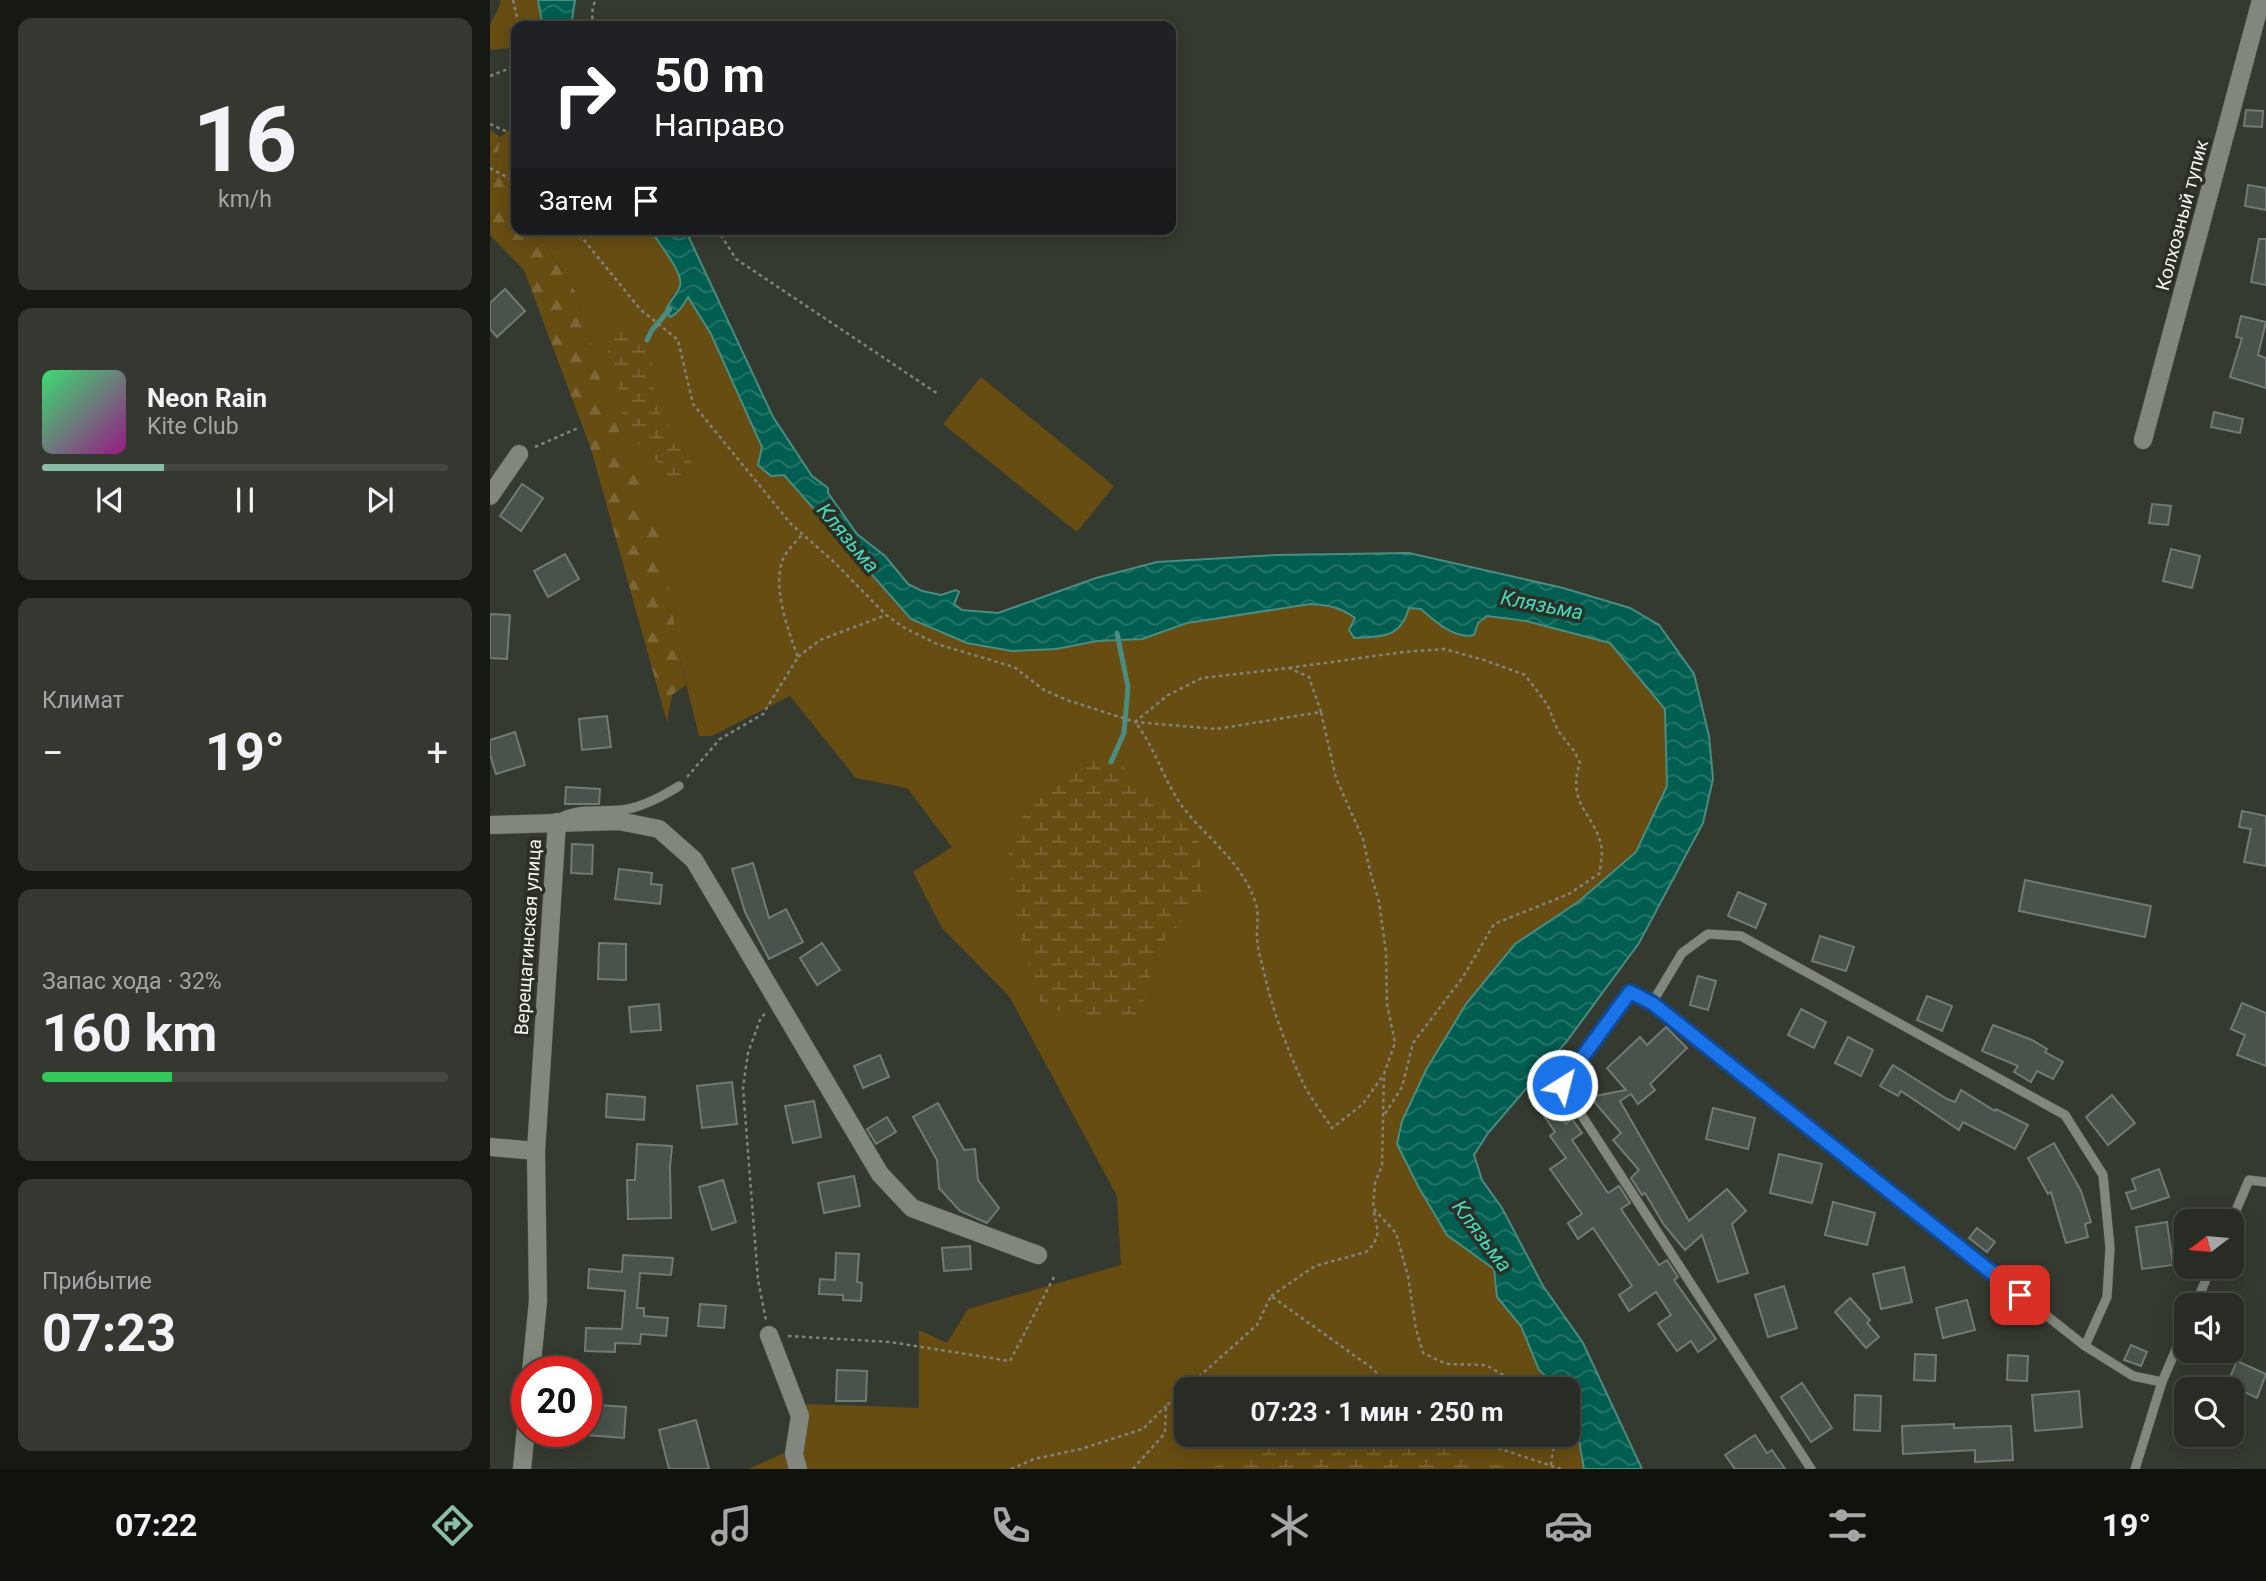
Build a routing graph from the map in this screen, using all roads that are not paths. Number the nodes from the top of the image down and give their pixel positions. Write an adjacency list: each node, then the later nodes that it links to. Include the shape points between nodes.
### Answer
1 (2261, 0): 2 (street, Колхозный тупик)
2 (2143, 440)
3 (519, 454): 4 (street)
4 (490, 496)
5 (679, 786): 6 (lane, via 653,802 577,812)
6 (557, 822): 7 (street); 10 (street, Верещагинская улица); 13 (street, Верещагинская улица, via 619,821 659,829 694,860 880,1174 912,1208)
7 (490, 825)
8 (1652, 1003): 15 (lane); 15 (lane, via 1682,953 1708,934 1741,936 2065,1115 2103,1175 2110,1248 2107,1297); 22 (lane, via 1630,992 1562,1085)
9 (490, 1147): 10 (street)
10 (536, 1151): 17 (street, Верещагинская улица, via 538,1301)
11 (2266, 1182): 12 (lane, via 2249,1180)
12 (2237, 1209)
13 (1038, 1255)
14 (769, 1335): 21 (street, via 800,1416 794,1454)
15 (2085, 1346): 18 (lane, via 2133,1376)
16 (2174, 1354): 18 (lane)
17 (533, 1356)
18 (2162, 1382): 23 (lane)
19 (524, 1447): 20 (street)
20 (522, 1469)
21 (798, 1469)
22 (1811, 1469)
23 (2135, 1469)

